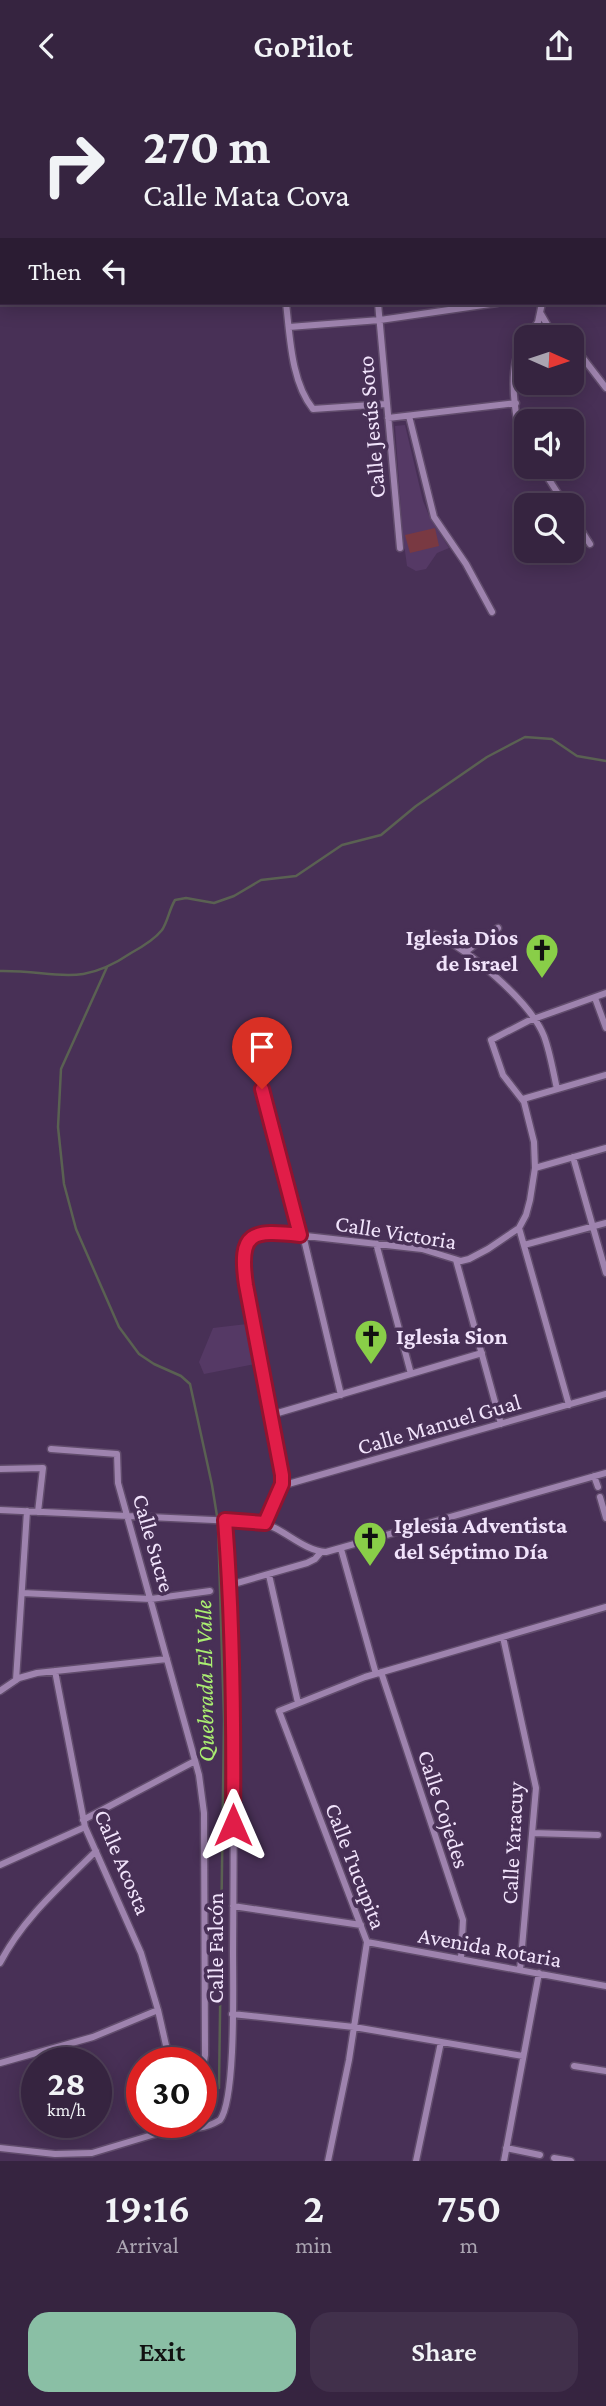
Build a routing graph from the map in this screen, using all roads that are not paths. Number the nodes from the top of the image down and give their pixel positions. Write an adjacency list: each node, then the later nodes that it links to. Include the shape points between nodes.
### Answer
1 (286, 305): 10 (street)
2 (378, 305): 7 (street, Calle Jesús Soto)
3 (475, 305): 5 (street)
4 (542, 305): 6 (street)
5 (453, 307): 7 (street)
6 (541, 314): 8 (street); 9 (street)
7 (380, 320): 10 (street); 15 (street, Calle Jesús Soto)
8 (535, 325)
9 (547, 325)
10 (289, 327): 15 (street, via 302,389 313,409)
11 (584, 359): 12 (street)
12 (606, 388)
13 (516, 395): 14 (street)
14 (516, 403): 16 (street); 17 (street)
15 (386, 404): 18 (street, Calle Jesús Soto)
16 (517, 409)
17 (409, 416): 18 (street); 22 (street, via 434,517)
18 (387, 418): 21 (street, Calle Jesús Soto)
19 (584, 535): 20 (street)
20 (590, 544)
21 (400, 548)
22 (492, 612)
23 (498, 928): 25 (street)
24 (434, 934): 25 (street)
25 (465, 952): 28 (street)
26 (606, 993): 27 (street)
27 (595, 998): 28 (street); 29 (street)
28 (534, 1019): 32 (street, via 544,1035); 33 (street, via 491,1040 503,1075)
29 (606, 1028)
30 (606, 1075): 32 (street)
31 (262, 1089): 40 (street)
32 (557, 1089): 33 (street)
33 (523, 1099): 36 (street)
34 (606, 1148): 35 (street)
35 (573, 1157): 36 (street); 38 (street)
36 (535, 1168): 39 (street)
37 (606, 1223): 38 (street)
38 (593, 1226): 42 (street); 44 (street)
39 (519, 1228): 42 (street); 43 (street, Calle Victoria, via 474,1257)
40 (301, 1235): 41 (street, Calle Victoria); 48 (street); 50 (street, Calle Victoria, via 256,1234 244,1252)
41 (376, 1243): 43 (street, Calle Victoria, via 435,1251); 46 (street)
42 (524, 1245): 49 (street)
43 (456, 1260): 45 (street)
44 (606, 1273)
45 (482, 1353): 46 (street); 51 (street)
46 (411, 1374): 48 (street)
47 (606, 1394): 49 (street, Calle Manuel Gual)
48 (341, 1395): 50 (street)
49 (569, 1405): 51 (street, Calle Manuel Gual)
50 (271, 1415): 56 (street, Calle Victoria)
51 (501, 1424): 56 (street, Calle Manuel Gual)
52 (51, 1448): 62 (street, Calle Sucre, via 117,1454 118,1483)
53 (0, 1469): 61 (street, via 43,1468)
54 (606, 1473): 55 (street)
55 (594, 1476): 57 (street); 66 (street)
56 (281, 1486): 65 (street, Calle Victoria)
57 (598, 1487)
58 (600, 1497): 63 (street)
59 (0, 1510): 60 (street)
60 (27, 1511): 61 (street); 71 (street)
61 (38, 1511): 62 (street)
62 (129, 1516): 64 (street); 72 (street, Calle Sucre)
63 (606, 1518)
64 (225, 1520): 65 (street); 69 (street, Calle Falcón)
65 (265, 1523): 67 (street)
66 (341, 1549): 67 (street); 77 (street, Calle Cojedes)
67 (321, 1552): 68 (street, via 311,1561)
68 (269, 1575): 69 (street); 80 (street)
69 (230, 1585): 87 (street, Calle Falcón)
70 (211, 1591): 72 (street)
71 (22, 1593): 72 (street); 78 (street)
72 (151, 1598): 75 (street, Calle Sucre)
73 (606, 1607): 74 (street)
74 (503, 1637): 77 (street); 83 (street, Calle Yaracuy, via 535,1780)
75 (167, 1659): 76 (street); 81 (street, Calle Sucre)
76 (55, 1671): 78 (street); 82 (street, Calle Acosta)
77 (378, 1673): 80 (street); 90 (street, Calle Cojedes, via 463,1920)
78 (16, 1681): 79 (street)
79 (0, 1691)
80 (298, 1703): 88 (street, Calle Tucupita, via 279,1711)
81 (195, 1761): 82 (street); 100 (street, Calle Sucre, via 204,1813)
82 (84, 1824): 85 (street, Calle Acosta); 86 (street)
83 (532, 1833): 84 (street); 92 (street, Calle Yaracuy)
84 (598, 1835)
85 (96, 1851): 91 (street, via 34,1913); 95 (street, Calle Acosta, via 141,1952)
86 (0, 1865)
87 (233, 1906): 88 (street); 96 (street, Calle Falcón)
88 (361, 1925): 89 (street, Calle Tucupita)
89 (368, 1942): 90 (street, Avenida Rotaria); 97 (street, Calle Tucupita)
90 (461, 1959): 92 (street, Avenida Rotaria)
91 (0, 1963)
92 (520, 1970): 93 (street, Avenida Rotaria)
93 (539, 1973): 94 (street, Avenida Rotaria); 101 (street)
94 (606, 1986)
95 (158, 2010): 99 (street, Calle Acosta); 102 (street, via 93,2037)
96 (232, 2014): 97 (street); 105 (street, Calle Falcón, via 228,2096)
97 (354, 2027): 98 (street); 111 (street, Calle Tucupita)
98 (441, 2042): 101 (street); 112 (street)
99 (166, 2047)
100 (205, 2047)
101 (523, 2056): 108 (street)
102 (0, 2063)
103 (574, 2066): 104 (street)
104 (606, 2071)
105 (217, 2121)
106 (142, 2138): 107 (street, via 92,2153)
107 (0, 2148)
108 (506, 2148): 109 (street); 113 (street)
109 (540, 2155)
110 (555, 2158): 114 (street)
111 (328, 2161)
112 (416, 2161)
113 (504, 2161)
114 (570, 2161)

